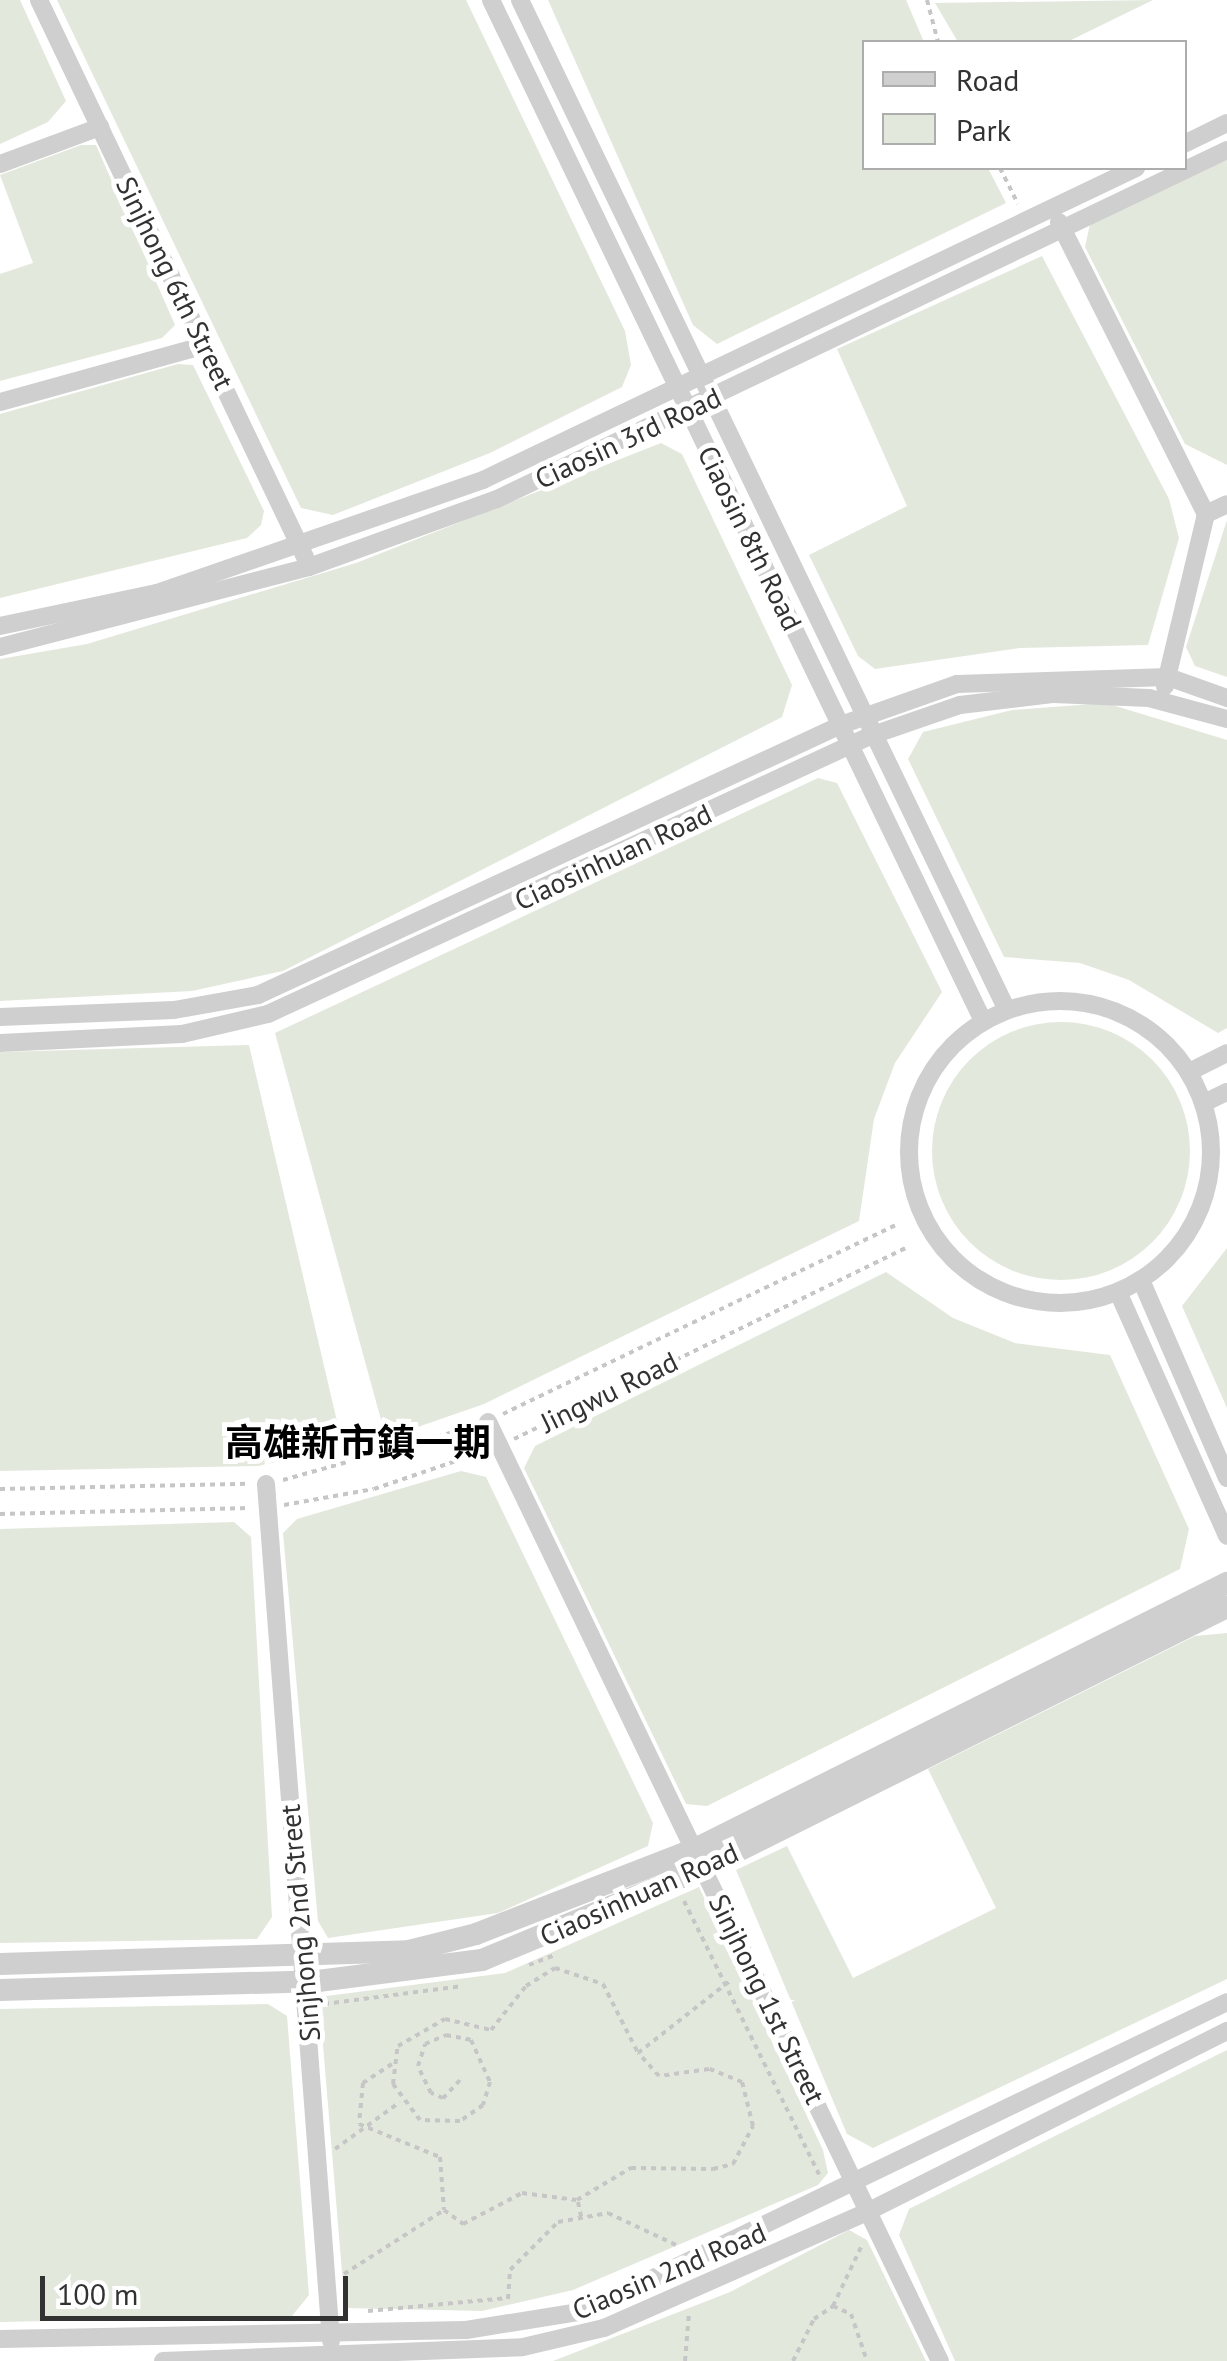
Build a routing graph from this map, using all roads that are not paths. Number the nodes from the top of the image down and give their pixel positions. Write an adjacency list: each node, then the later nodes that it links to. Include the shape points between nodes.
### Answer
1 (39, 0): 5 (street, Sinjhong 6th Street)
2 (491, 0): 16 (street, Ciaosin 8th Road)
3 (520, 0): 15 (street, Ciaosin 8th Road)
4 (1227, 124): 6 (street)
5 (100, 127): 8 (street); 14 (street, Sinjhong 6th Street)
6 (1187, 143)
7 (1227, 150): 9 (street, Ciaosin 3rd Road)
8 (0, 164)
9 (1187, 169)
10 (1132, 170): 12 (street, Ciaosin 3rd Road)
11 (1185, 170): 13 (street, Ciaosin 3rd Road)
12 (1052, 208): 13 (street); 15 (street, Ciaosin 3rd Road)
13 (1063, 229): 17 (street, Ciaosin 3rd Road); 21 (street)
14 (205, 346): 18 (street); 22 (street, Sinjhong 6th Street)
15 (702, 379): 16 (street, Ciaosin 3rd Road); 17 (street, Ciaosin 8th Road)
16 (679, 390): 19 (street, Ciaosin 8th Road); 22 (street, Ciaosin 3rd Road, via 484,480)
17 (712, 399): 19 (street, Ciaosin 3rd Road); 29 (street, Ciaosin 8th Road)
18 (0, 402)
19 (689, 410): 23 (street, Ciaosin 3rd Road, via 497,499); 31 (street, Ciaosin 8th Road)
20 (1227, 504): 21 (street)
21 (1206, 514): 26 (street)
22 (302, 548): 23 (street, Sinjhong 6th Street); 24 (street, Ciaosin 3rd Road, via 157,593)
23 (309, 567): 25 (street, Ciaosin 3rd Road)
24 (0, 626)
25 (0, 647)
26 (1168, 677): 27 (street, Ciaosinhuan Road); 28 (street); 29 (street, Ciaosinhuan Road, via 956,684)
27 (1227, 698)
28 (1161, 699): 30 (street, Ciaosinhuan Road); 32 (street, Ciaosinhuan Road, via 1054,694 960,704)
29 (860, 717): 31 (street, Ciaosinhuan Road); 32 (street, Ciaosin 8th Road)
30 (1227, 719)
31 (841, 725): 33 (street, Ciaosin 8th Road); 35 (street, Ciaosinhuan Road, via 258,995 174,1010)
32 (870, 736): 33 (street, Ciaosinhuan Road); 34 (street, Ciaosin 8th Road)
33 (851, 746): 36 (street, Ciaosin 8th Road); 37 (street, Ciaosinhuan Road, via 268,1014 182,1034)
34 (1007, 1010): 36 (street); 39 (street, via 1058,1000 1109,1008 1155,1033)
35 (0, 1018)
36 (984, 1022): 43 (street, via 949,1049 914,1113 909,1170 921,1213 961,1267 997,1290 1039,1302)
37 (0, 1043)
38 (1227, 1052): 39 (street)
39 (1190, 1072): 41 (street)
40 (1227, 1092): 41 (street)
41 (1204, 1103): 42 (street, via 1212,1152 1204,1201 1180,1245)
42 (1141, 1280): 43 (street); 45 (street)
43 (1118, 1292): 47 (street)
44 (488, 1422): 50 (street, Sinjhong 1st Street)
45 (1227, 1478)
46 (266, 1484): 51 (street, Sinjhong 2nd Street)
47 (1227, 1536)
48 (1227, 1583): 50 (street, Ciaosinhuan Road)
49 (1227, 1607): 50 (street, Ciaosinhuan Road)
50 (699, 1858): 51 (street, Ciaosinhuan Road, via 409,1951); 53 (street, Ciaosinhuan Road, via 482,1960); 57 (street, Sinjhong 1st Street)
51 (302, 1956): 52 (street, Ciaosinhuan Road); 53 (street, Sinjhong 2nd Street)
52 (0, 1964)
53 (304, 1981): 54 (street, Ciaosinhuan Road); 59 (street, Sinjhong 2nd Street, via 328,2159)
54 (0, 1990)
55 (1227, 2002): 57 (street, Ciaosin 2nd Road)
56 (1227, 2032): 58 (street, Ciaosin 2nd Road)
57 (857, 2186): 58 (street, Sinjhong 1st Street); 59 (street, Ciaosin 2nd Road, via 585,2311 522,2326)
58 (873, 2218): 61 (street, Ciaosin 2nd Road, via 604,2328 523,2347); 63 (street, Sinjhong 1st Street)
59 (330, 2333): 60 (street, Ciaosin 2nd Road); 61 (street, Sinjhong 2nd Street)
60 (0, 2339)
61 (333, 2360): 62 (street, Ciaosin 2nd Road)
62 (163, 2361)
63 (940, 2361)

